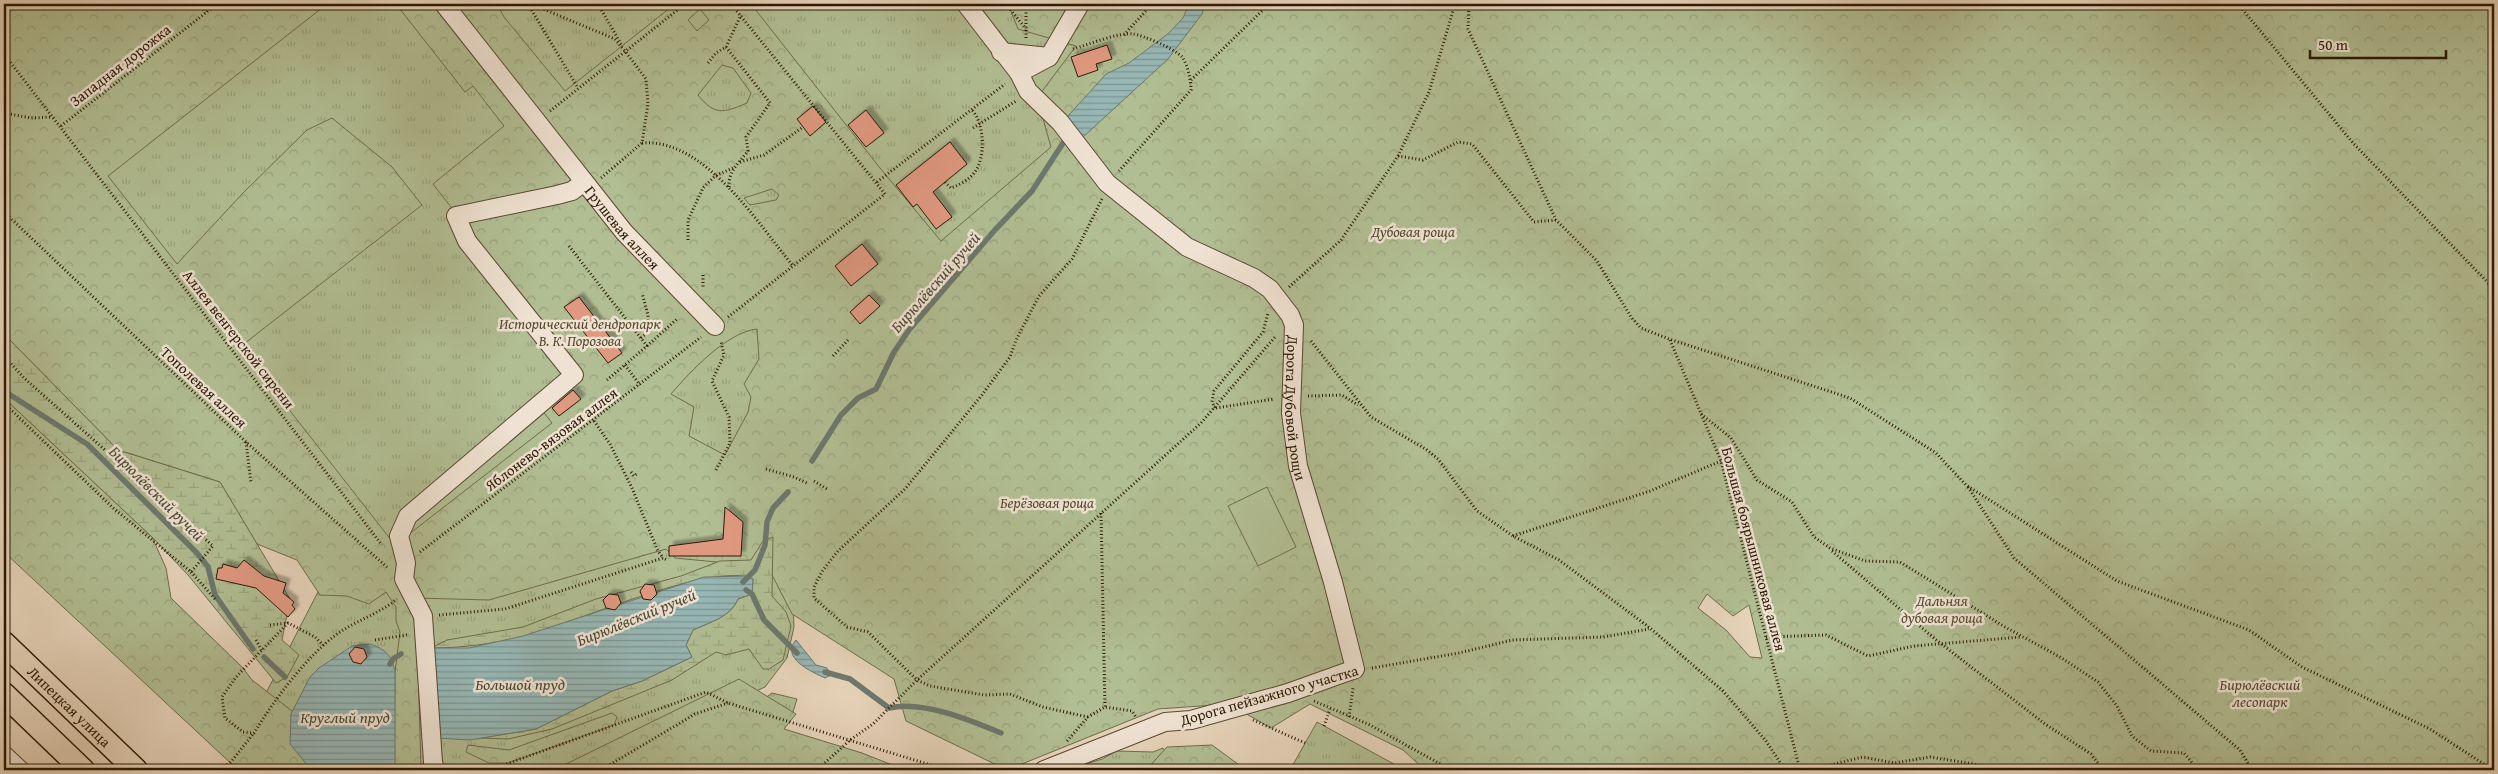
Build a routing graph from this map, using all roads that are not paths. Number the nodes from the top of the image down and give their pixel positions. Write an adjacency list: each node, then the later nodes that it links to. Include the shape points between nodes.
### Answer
1 (444, 4): 7 (street, Грушевая аллея, via 543,116)
2 (966, 4): 4 (street, Дорога Дубовой рощи)
3 (1080, 4): 5 (street)
4 (1001, 52): 5 (street); 6 (street, Дорога Дубовой рощи)
5 (1049, 57): 6 (street)
6 (1019, 73): 10 (street, Дорога Дубовой рощи, via 1028,91 1060,122 1108,183 1187,247 1254,278 1278,298 1292,320 1291,396 1298,466)
7 (587, 185): 8 (street, Грушевая аллея, via 624,232); 16 (street, via 558,195 456,216 467,241 574,375 408,516 399,536 399,568 423,616)
8 (715, 326)
9 (4, 643): 15 (main road, Липецкая улица)
10 (1355, 669): 17 (street, Дорога пейзажного участка, via 1288,693 1192,720 1165,722)
11 (4, 694): 14 (main road)
12 (4, 755): 13 (street)
13 (20, 770)
14 (83, 770)
15 (136, 770)
16 (435, 770)
17 (1044, 770)

